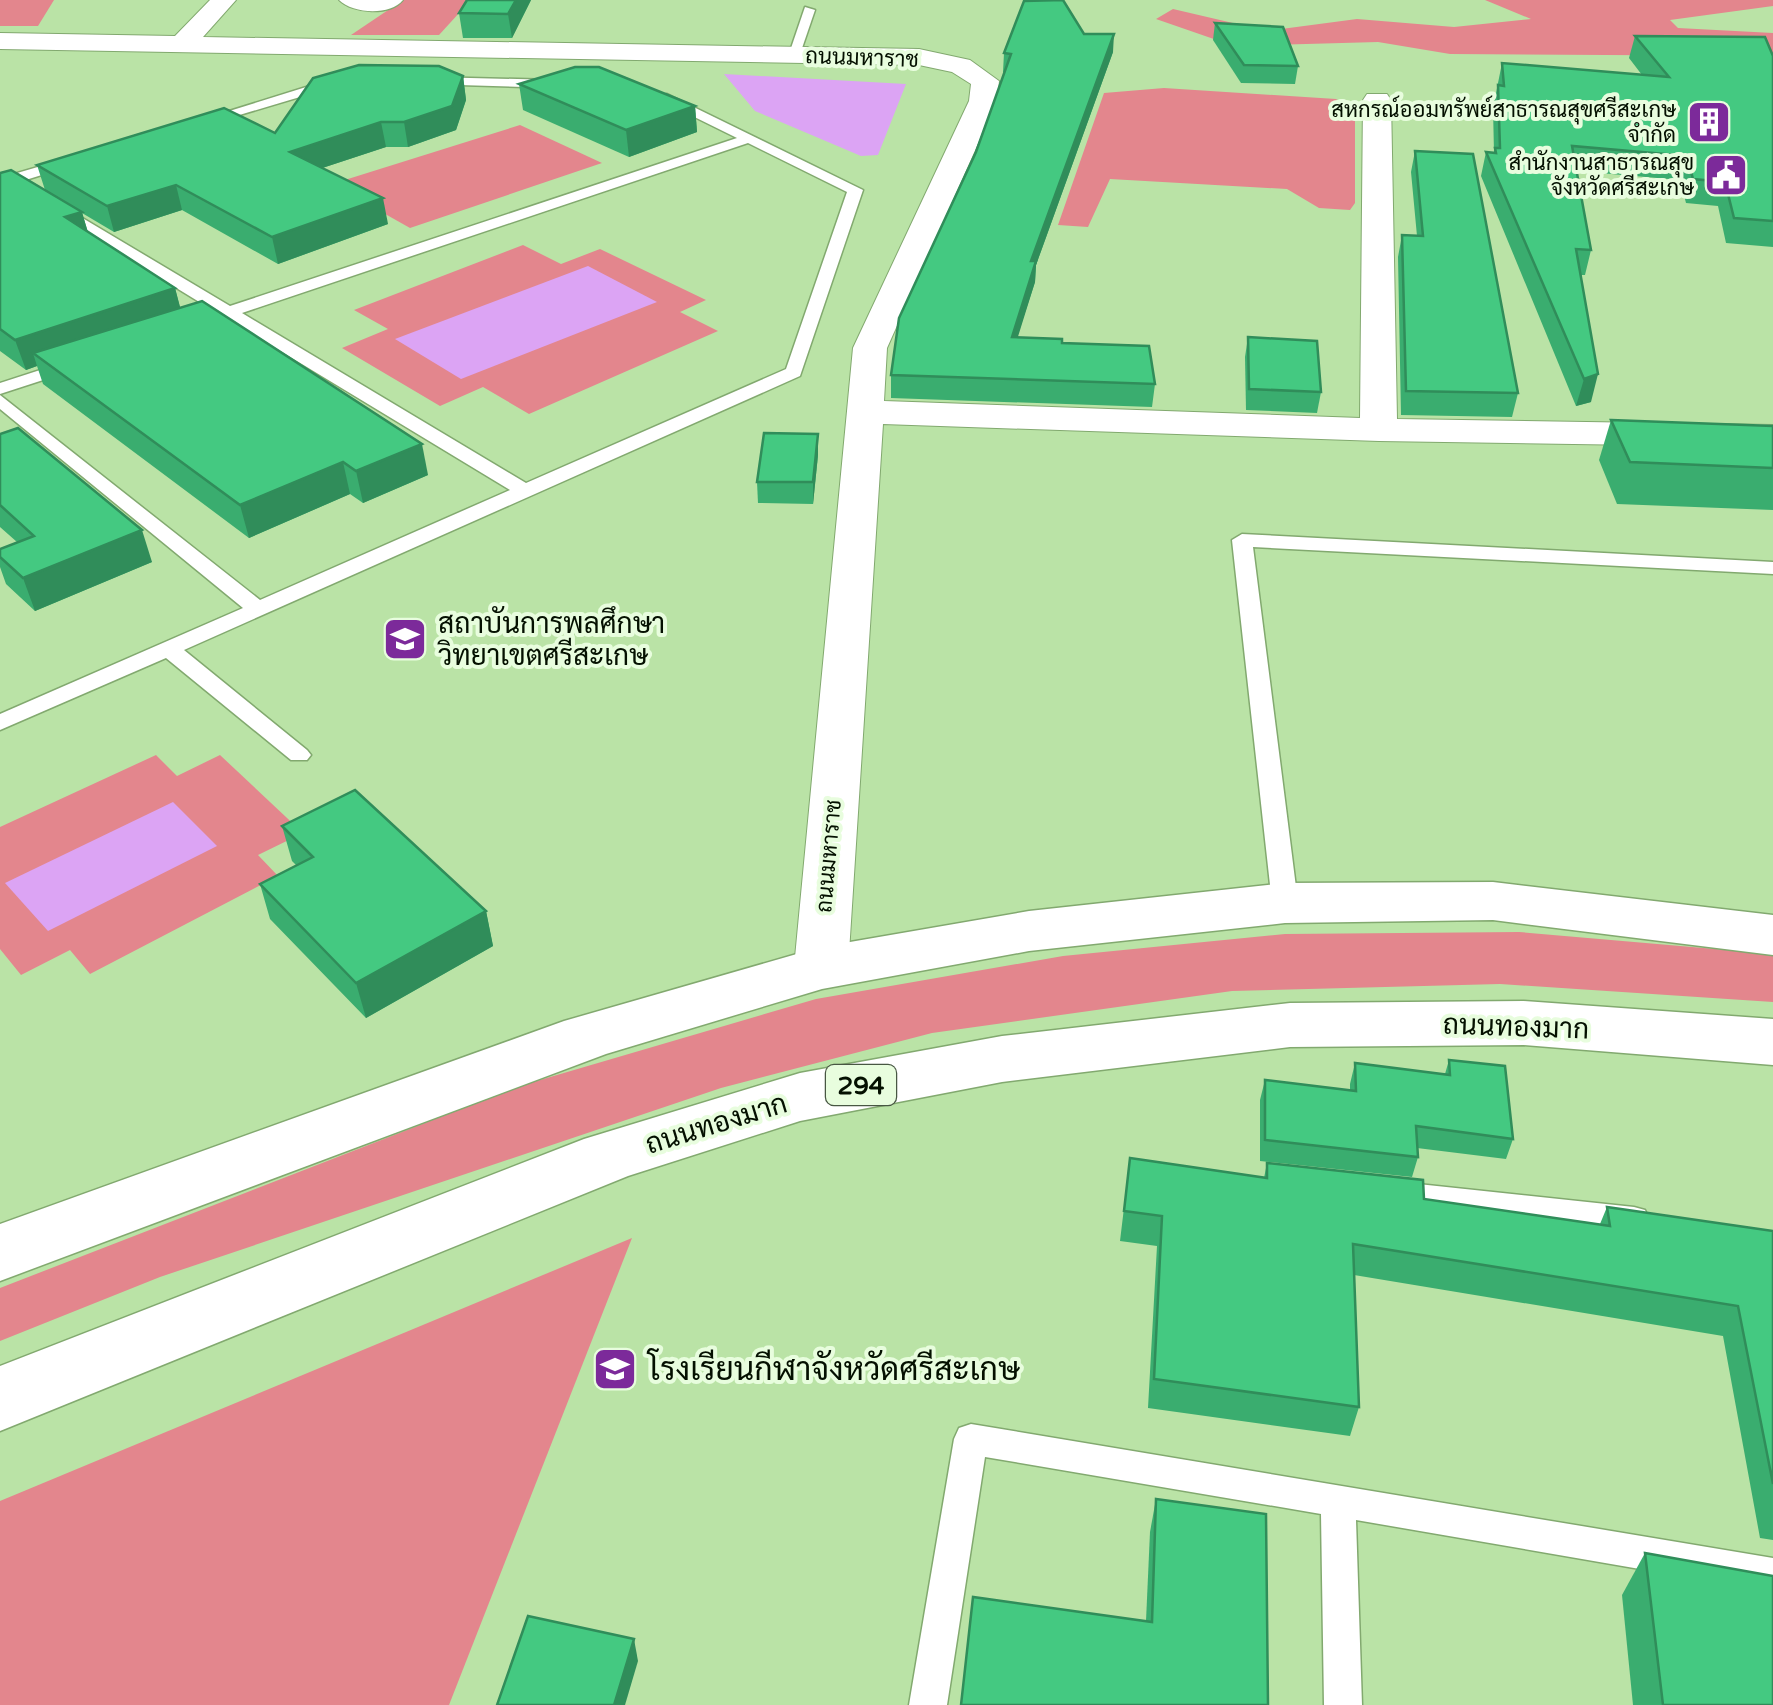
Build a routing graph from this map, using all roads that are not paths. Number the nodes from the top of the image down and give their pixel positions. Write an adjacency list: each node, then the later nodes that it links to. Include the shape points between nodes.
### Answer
1 (224, 0): 6 (street)
2 (351, 0): 3 (street)
3 (391, 0)
4 (809, 10): 7 (lane)
5 (0, 41): 6 (street, ถนนมหาราช)
6 (183, 44): 7 (street, ถนนมหาราช)
7 (793, 54): 24 (street, ถนนมหาราช, via 919,57 962,66 984,81 983,101 870,348)
8 (344, 80): 13 (lane)
9 (404, 81): 10 (lane)
10 (582, 84)
11 (642, 86): 14 (lane)
12 (1377, 100): 25 (street)
13 (176, 130)
14 (750, 138): 19 (lane); 27 (lane, via 855,190 794,372)
15 (83, 158): 16 (lane)
16 (4, 181): 17 (lane)
17 (26, 190)
18 (43, 200): 19 (lane)
19 (230, 311): 20 (lane); 27 (lane)
20 (177, 329)
21 (89, 359): 22 (lane)
22 (0, 389)
23 (0, 400): 29 (lane)
24 (868, 412): 25 (street); 35 (street, ถนนมหาราช)
25 (1379, 430): 26 (street)
26 (1773, 436)
27 (526, 492): 29 (lane)
28 (1773, 568): 33 (lane, via 1242,540)
29 (260, 611): 30 (lane)
30 (170, 650): 31 (lane); 32 (lane)
31 (0, 724)
32 (298, 755)
33 (1285, 903): 34 (main road, via 1493,901); 35 (main road, via 1029,931)
34 (1773, 935)
35 (820, 968): 39 (main road, via 586,1037)
36 (1773, 1042): 40 (main road, ถนนทองมาก / 294, via 1524,1023 1290,1025 1002,1058 800,1096 607,1158)
37 (1358, 1189): 38 (lane)
38 (1662, 1222)
39 (0, 1254)
40 (0, 1399)
41 (1338, 1502): 42 (lane); 43 (lane, via 971,1439); 44 (lane)
42 (1773, 1576)
43 (928, 1705)
44 (1342, 1705)

